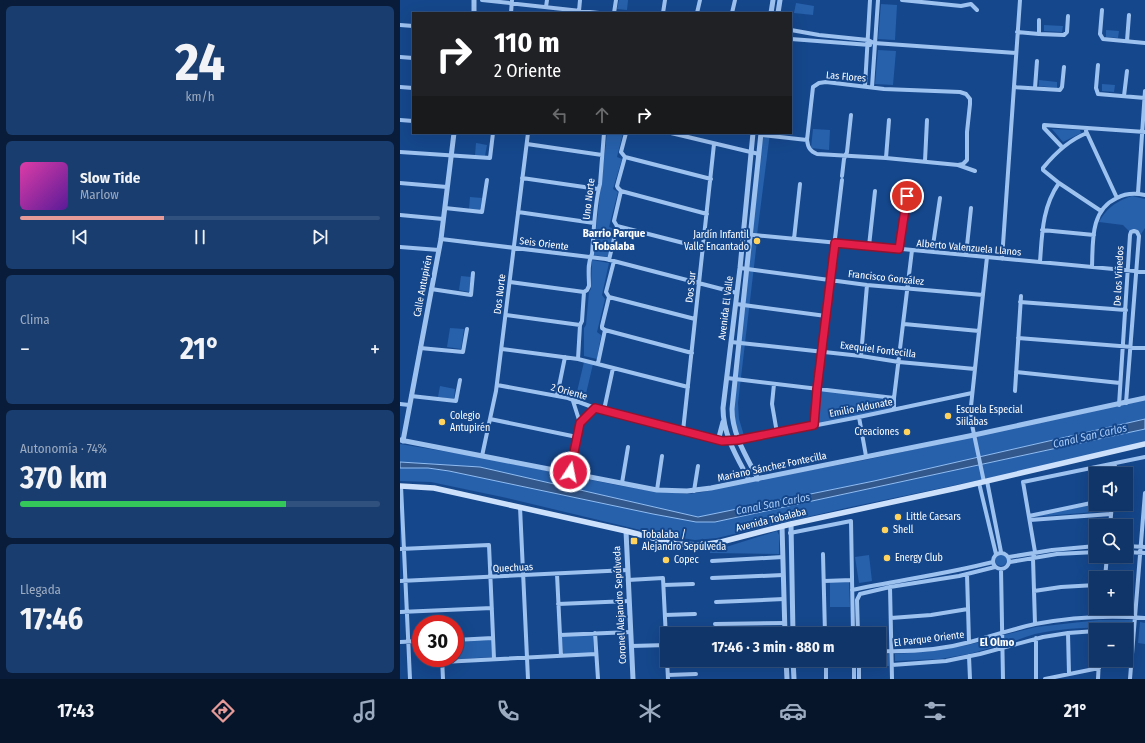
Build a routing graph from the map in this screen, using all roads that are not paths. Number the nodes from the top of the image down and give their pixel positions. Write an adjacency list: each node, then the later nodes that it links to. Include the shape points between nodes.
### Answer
1 (474, 0): 22 (street)
2 (482, 0): 15 (street)
3 (547, 0): 18 (street)
4 (580, 0): 21 (street)
5 (616, 0): 25 (street)
6 (665, 0): 26 (street)
7 (700, 0): 27 (street)
8 (735, 0): 28 (street)
9 (774, 0): 29 (street)
10 (780, 0): 30 (street)
11 (870, 0): 40 (street)
12 (878, 0): 42 (street)
13 (902, 0): 16 (street)
14 (1020, 0): 37 (street)
15 (512, 2): 18 (street); 23 (street)
16 (936, 2): 17 (street, via 961,6)
17 (972, 2): 19 (street)
18 (546, 7): 21 (street)
19 (977, 10)
20 (1102, 10): 41 (street, via 1101,38)
21 (579, 11): 24 (street)
22 (474, 12)
23 (511, 12)
24 (589, 12)
25 (614, 12)
26 (663, 12)
27 (697, 12)
28 (732, 12)
29 (772, 12)
30 (778, 12)
31 (1129, 15): 41 (street)
32 (1068, 16): 38 (street, via 1067,32 1064,35)
33 (1039, 20): 38 (street)
34 (400, 25): 35 (street)
35 (412, 26)
36 (792, 30): 40 (street)
37 (1018, 32): 38 (street); 45 (street)
38 (1039, 34)
39 (792, 39): 44 (street)
40 (868, 40): 42 (street); 44 (street)
41 (1127, 41): 43 (street)
42 (874, 43): 44 (street); 45 (street); 53 (street)
43 (1145, 43)
44 (868, 46): 52 (street)
45 (1016, 53): 54 (street)
46 (400, 57): 47 (street)
47 (412, 58)
48 (1037, 61): 57 (street)
49 (1098, 65): 59 (street, via 1098,94)
50 (1064, 67): 57 (street, via 1060,90)
51 (1126, 71): 59 (street)
52 (866, 86): 53 (street, Las Flores); 77 (street, Las Flores, via 826,82 814,87)
53 (872, 87): 90 (street, Las Flores, via 966,94 970,99 967,160)
54 (1014, 87): 57 (street); 136 (street)
55 (400, 88): 56 (street)
56 (412, 88)
57 (1035, 88)
58 (1145, 91): 60 (street)
59 (1124, 96): 60 (street)
60 (1145, 98): 68 (street)
61 (851, 116): 86 (street)
62 (400, 120): 65 (street)
63 (889, 120): 88 (street)
64 (927, 120): 89 (street)
65 (412, 121)
66 (1084, 127): 67 (street); 68 (street); 80 (street, via 1043,126)
67 (1087, 132): 80 (street); 106 (street)
68 (1143, 132): 102 (street)
69 (454, 134): 85 (street, Calle Antupirén)
70 (493, 134): 85 (street, via 490,158)
71 (528, 134): 78 (street, Dos Norte)
72 (604, 134): 84 (street, Uno Norte)
73 (626, 134): 87 (street, via 621,152)
74 (675, 134): 79 (street)
75 (753, 134): 82 (street, Avenida El Valle)
76 (761, 134): 77 (street); 83 (street, Avenida El Valle)
77 (807, 140): 86 (street, via 808,148 812,152)
78 (527, 144): 84 (street); 92 (street, Dos Norte)
79 (714, 144): 82 (street); 93 (street, Dos Sur)
80 (1062, 147): 96 (street, via 1043,168)
81 (400, 152): 85 (street)
82 (751, 152): 83 (street); 117 (street, Avenida El Valle)
83 (759, 154): 118 (street, Avenida El Valle)
84 (602, 155): 99 (street, Uno Norte)
85 (451, 156): 98 (street, Calle Antupirén)
86 (846, 156): 88 (street); 123 (street)
87 (625, 157): 93 (street); 100 (street, via 617,186)
88 (886, 158): 89 (street)
89 (925, 161): 90 (street)
90 (958, 165): 91 (street)
91 (975, 171)
92 (522, 178): 99 (street); 110 (street, Dos Norte)
93 (711, 179): 111 (street, Dos Sur)
94 (487, 180): 107 (street, via 482,212)
95 (400, 183): 98 (street)
96 (1059, 183): 109 (street); 116 (street, via 1046,207)
97 (800, 184): 121 (street)
98 (447, 187): 107 (street, Calle Antupirén)
99 (598, 189): 114 (street, Uno Norte)
100 (621, 191): 111 (street); 115 (street, via 614,221)
101 (875, 191): 125 (street)
102 (1138, 193): 103 (street); 106 (street)
103 (1145, 195)
104 (907, 196): 129 (street)
105 (940, 198): 132 (street)
106 (1117, 198): 109 (street)
107 (445, 208): 113 (street, Calle Antupirén)
108 (971, 208): 133 (street)
109 (1101, 211): 119 (street, via 1095,224)
110 (518, 212): 114 (street); 127 (street, Dos Norte)
111 (707, 214): 128 (street, Dos Sur)
112 (400, 216): 113 (street)
113 (443, 219): 120 (street, Calle Antupirén)
114 (594, 222): 134 (street, Uno Norte)
115 (617, 226): 128 (street); 137 (street)
116 (1042, 230): 119 (street); 139 (street)
117 (744, 234): 118 (street, Alberto Valenzuela Llanos); 141 (street, Avenida El Valle)
118 (750, 234): 121 (street, Alberto Valenzuela Llanos); 142 (street, Avenida El Valle)
119 (1094, 235): 140 (street)
120 (441, 239): 127 (street, Seis Oriente); 130 (street, Calle Antupirén)
121 (794, 239): 123 (street, Alberto Valenzuela Llanos)
122 (1129, 242): 124 (street); 124 (street, De los Viñedos, via 1130,234 1134,231 1139,234); 143 (street, De los Viñedos)
123 (835, 243): 125 (street, Alberto Valenzuela Llanos); 147 (street)
124 (1138, 243): 144 (street, De los Viñedos)
125 (869, 246): 129 (street, Alberto Valenzuela Llanos)
126 (400, 247): 130 (street)
127 (514, 248): 134 (street, Seis Oriente); 148 (street, Dos Norte)
128 (703, 248): 149 (street, Dos Sur)
129 (899, 249): 131 (street, Alberto Valenzuela Llanos)
130 (439, 250): 152 (street, Calle Antupirén)
131 (912, 250): 132 (street, Alberto Valenzuela Llanos); 151 (street)
132 (932, 252): 133 (street, Alberto Valenzuela Llanos)
133 (966, 255): 135 (street, Alberto Valenzuela Llanos)
134 (590, 257): 137 (street, Seis Oriente); 153 (street, Uno Norte, via 589,286)
135 (987, 257): 136 (street, Alberto Valenzuela Llanos); 155 (street)
136 (1002, 259): 139 (street, Alberto Valenzuela Llanos)
137 (609, 260): 138 (street, Seis Oriente)
138 (614, 261): 149 (street, Seis Oriente); 156 (street, via 606,292)
139 (1040, 262): 140 (street, Alberto Valenzuela Llanos)
140 (1092, 267): 143 (street, Alberto Valenzuela Llanos)
141 (740, 268): 142 (street, Francisco González); 154 (street, Avenida El Valle)
142 (747, 268): 147 (street, Francisco González); 160 (street, Avenida El Valle)
143 (1127, 271): 144 (street, Alberto Valenzuela Llanos); 161 (street, De los Viñedos)
144 (1136, 272): 145 (street, Alberto Valenzuela Llanos); 173 (street, De los Viñedos)
145 (1145, 272)
146 (473, 273): 152 (street, via 470,294)
147 (830, 280): 150 (street, Francisco González); 163 (street)
148 (510, 282): 153 (street); 162 (street, Dos Norte)
149 (699, 283): 154 (street, Seis Oriente); 164 (street, Dos Sur)
150 (867, 285): 151 (street, Francisco González); 180 (street)
151 (908, 288): 155 (street, Francisco González); 165 (street)
152 (431, 289): 175 (street, Calle Antupirén)
153 (584, 292): 166 (street, Uno Norte)
154 (737, 293): 159 (street, Avenida El Valle)
155 (983, 295): 169 (street)
156 (609, 296): 164 (street); 168 (street, via 602,326)
157 (1021, 296): 158 (street)
158 (1020, 302): 161 (street); 170 (street)
159 (736, 304): 160 (street); 171 (street, Avenida El Valle)
160 (743, 305): 163 (street); 172 (street, Avenida El Valle)
161 (1126, 310): 174 (street, De los Viñedos)
162 (506, 315): 166 (street); 177 (street, Dos Norte)
163 (826, 316): 178 (street)
164 (695, 319): 179 (street, Dos Sur)
165 (904, 324): 169 (street); 183 (street)
166 (580, 325): 182 (street, Uno Norte)
167 (467, 329): 175 (street, via 463,352)
168 (606, 330): 179 (street); 184 (street)
169 (979, 331): 186 (street)
170 (1018, 338): 174 (street); 187 (street)
171 (732, 342): 172 (street, Exequiel Fontecilla); 188 (street, Avenida El Valle)
172 (739, 342): 178 (street, Exequiel Fontecilla); 189 (street, Avenida El Valle)
173 (1130, 346): 174 (street); 176 (street); 203 (street, De los Viñedos)
174 (1124, 347): 191 (street, De los Viñedos)
175 (420, 348): 198 (street, Calle Antupirén)
176 (1145, 348)
177 (502, 349): 181 (street); 193 (street, Dos Norte)
178 (822, 352): 180 (street, Exequiel Fontecilla); 195 (street)
179 (692, 353): 194 (street, Dos Sur)
180 (861, 356): 183 (street, Exequiel Fontecilla)
181 (565, 358): 182 (street); 199 (street)
182 (578, 359): 184 (street)
183 (899, 362): 186 (street, Exequiel Fontecilla); 200 (street)
184 (598, 363): 185 (street)
185 (613, 368): 194 (street); 209 (street)
186 (975, 369): 197 (street)
187 (1016, 372): 191 (street); 196 (street)
188 (727, 378): 189 (street); 212 (street, Avenida El Valle)
189 (735, 379): 192 (street); 220 (street, Avenida El Valle, via 732,420)
190 (460, 380): 198 (street, via 456,401)
191 (1120, 383): 205 (street, De los Viñedos)
192 (774, 384): 195 (street); 216 (street, via 772,404)
193 (497, 385): 199 (street, 2 Oriente); 211 (street, Dos Norte)
194 (688, 387): 215 (street, Dos Sur)
195 (817, 389): 200 (street); 214 (street)
196 (1015, 391)
197 (972, 393): 208 (street, Emilio Aldunate); 217 (street)
198 (411, 396): 206 (street, Calle Antupirén)
199 (558, 396): 202 (street, 2 Oriente)
200 (894, 398): 208 (street)
201 (1145, 398): 203 (street, Mariano Sánchez Fontecilla)
202 (573, 401): 207 (street, 2 Oriente); 213 (street)
203 (1126, 403): 205 (street, Mariano Sánchez Fontecilla)
204 (400, 404): 206 (street)
205 (1119, 404): 217 (street, Mariano Sánchez Fontecilla)
206 (409, 405): 219 (street, Calle Antupirén)
207 (595, 408): 209 (street, 2 Oriente); 213 (street)
208 (894, 409): 210 (street, Emilio Aldunate)
209 (604, 410): 215 (street, 2 Oriente)
210 (859, 417): 214 (street, Emilio Aldunate); 227 (street)
211 (490, 419): 218 (street); 225 (street, Dos Norte)
212 (723, 421): 221 (street); 222 (street, Avenida El Valle)
213 (580, 423): 218 (street)
214 (814, 425): 216 (street, Emilio Aldunate)
215 (683, 431): 221 (street, 2 Oriente)
216 (777, 433): 220 (street, Emilio Aldunate)
217 (974, 435): 227 (street, Mariano Sánchez Fontecilla); 235 (street)
218 (577, 437): 232 (street)
219 (401, 440): 225 (street, Mariano Sánchez Fontecilla)
220 (738, 440): 222 (street, Emilio Aldunate); 233 (street, Avenida El Valle)
221 (718, 441): 222 (street, 2 Oriente)
222 (730, 442): 234 (street, Avenida El Valle)
223 (1145, 444): 235 (main road, Avenida Tobalaba)
224 (628, 447): 236 (street)
225 (482, 456): 232 (street, Mariano Sánchez Fontecilla)
226 (662, 456): 238 (street)
227 (866, 456): 233 (street, Mariano Sánchez Fontecilla)
228 (1145, 457): 229 (street)
229 (1115, 464): 231 (street); 247 (street, via 1023,482)
230 (698, 466): 239 (street)
231 (1115, 467)
232 (570, 472): 236 (street, Mariano Sánchez Fontecilla)
233 (758, 479): 234 (street, Mariano Sánchez Fontecilla)
234 (749, 480): 239 (street, Mariano Sánchez Fontecilla)
235 (983, 482): 243 (street); 245 (street); 249 (main road, Avenida Tobalaba)
236 (622, 483): 238 (street, Mariano Sánchez Fontecilla)
237 (400, 486): 242 (main road, Avenida Tobalaba, via 434,488); 256 (street)
238 (657, 490): 239 (street, Mariano Sánchez Fontecilla)
239 (694, 491)
240 (1145, 493): 255 (street)
241 (1089, 504): 247 (street)
242 (520, 507): 251 (main road, Avenida Tobalaba); 275 (street)
243 (992, 511): 245 (street); 257 (street)
244 (1111, 511): 246 (street)
245 (986, 512): 263 (street)
246 (1111, 514): 247 (street); 248 (street)
247 (1029, 518): 258 (street)
248 (1111, 519)
249 (790, 524): 250 (main road, Avenida Tobalaba); 252 (street)
250 (782, 526): 251 (main road, Avenida Tobalaba, via 701,545 676,544); 264 (street)
251 (626, 531): 271 (street, Coronel Alejandro Sepúlveda)
252 (790, 533): 272 (street); 280 (street, Avenida Tobalaba, via 851,521)
253 (1133, 546): 255 (street)
254 (1089, 547): 258 (street)
255 (1143, 547): 261 (street)
256 (402, 549): 277 (street, via 489,545); 282 (street)
257 (1002, 552): 263 (street); 266 (street, via 1007,554)
258 (1035, 552): 265 (street); 266 (street)
259 (1089, 552): 265 (street)
260 (1133, 552): 261 (street)
261 (1143, 553): 302 (street)
262 (823, 554): 283 (street)
263 (996, 554): 268 (street)
264 (783, 557): 267 (street); 269 (street)
265 (1033, 558): 266 (street); 289 (street)
266 (1009, 559): 270 (street, via 1006,567)
267 (712, 561)
268 (994, 564): 270 (street); 274 (street); 288 (street)
269 (783, 565): 272 (street, via 788,566); 276 (street)
270 (1001, 569): 317 (street)
271 (628, 570): 273 (street, Quechuas); 279 (street, Coronel Alejandro Sepúlveda)
272 (791, 572): 309 (street)
273 (557, 574): 275 (street, Quechuas); 293 (street)
274 (968, 574): 287 (street); 295 (street)
275 (524, 575): 277 (street, Quechuas); 335 (street)
276 (783, 575): 278 (street); 290 (street)
277 (491, 577): 282 (street, Quechuas); 294 (street)
278 (712, 578)
279 (628, 580): 285 (street, via 663,578); 291 (street, Coronel Alejandro Sepúlveda)
280 (852, 580): 283 (street); 288 (street)
281 (400, 581): 282 (street, Quechuas)
282 (405, 581): 297 (street)
283 (824, 581): 310 (street)
284 (693, 584): 285 (street)
285 (664, 585): 299 (street)
286 (1089, 585): 289 (street)
287 (890, 587): 301 (street); 312 (street, via 858,596)
288 (852, 590): 311 (street)
289 (1034, 591): 306 (street)
290 (784, 599): 292 (street); 304 (street)
291 (629, 601): 293 (street); 314 (street, Coronel Alejandro Sepúlveda)
292 (716, 602)
293 (558, 604): 319 (street)
294 (492, 608): 297 (street); 320 (street)
295 (968, 609): 301 (street); 326 (street)
296 (400, 612): 297 (street)
297 (407, 612): 324 (street)
298 (695, 614): 299 (street)
299 (665, 615): 307 (street)
300 (1102, 616): 302 (street, El Parque Oriente); 306 (street, El Parque Oriente)
301 (891, 618): 331 (street)
302 (1135, 618): 303 (street, El Parque Oriente); 313 (street)
303 (1145, 618)
304 (785, 623): 305 (street); 308 (street)
305 (715, 624)
306 (1035, 624): 317 (street, El Parque Oriente)
307 (666, 627)
308 (785, 627)
309 (793, 627)
310 (825, 627)
311 (853, 627)
312 (858, 627)
313 (1134, 631): 365 (street)
314 (630, 632): 316 (street); 328 (street, Coronel Alejandro Sepúlveda)
315 (1089, 632): 318 (street)
316 (595, 633): 319 (street); 332 (street)
317 (1002, 633): 326 (street, El Parque Oriente); 329 (street)
318 (1068, 633): 321 (street); 348 (street)
319 (560, 635): 333 (street)
320 (493, 638): 322 (street); 336 (street)
321 (1036, 638): 329 (street); 362 (street)
322 (464, 640)
323 (400, 642): 324 (street)
324 (408, 642): 325 (street); 351 (street)
325 (412, 642)
326 (969, 642): 331 (street, El Parque Oriente)
327 (660, 645): 328 (street)
328 (631, 646): 355 (street, Coronel Alejandro Sepúlveda)
329 (1002, 647): 334 (street); 361 (street)
330 (886, 652): 331 (street, El Parque Oriente)
331 (892, 652): 338 (street)
332 (596, 654): 333 (street); 354 (street)
333 (561, 656): 335 (street)
334 (969, 656): 338 (street); 360 (street)
335 (527, 658): 336 (street); 353 (street)
336 (494, 659): 337 (street)
337 (464, 660)
338 (892, 665): 359 (street)
339 (442, 667): 352 (street)
340 (667, 667): 349 (street)
341 (786, 667): 356 (street)
342 (793, 667): 357 (street)
343 (826, 667): 358 (street)
344 (855, 667): 350 (street)
345 (858, 667): 350 (street)
346 (1099, 668): 348 (street); 364 (street)
347 (696, 674): 349 (street)
348 (1068, 674): 363 (street)
349 (668, 677)
350 (856, 677)
351 (410, 679)
352 (443, 679)
353 (528, 679)
354 (598, 679)
355 (633, 679)
356 (787, 679)
357 (794, 679)
358 (826, 679)
359 (892, 679)
360 (970, 679)
361 (1003, 679)
362 (1036, 679)
363 (1045, 679)
364 (1098, 679)
365 (1130, 679)

